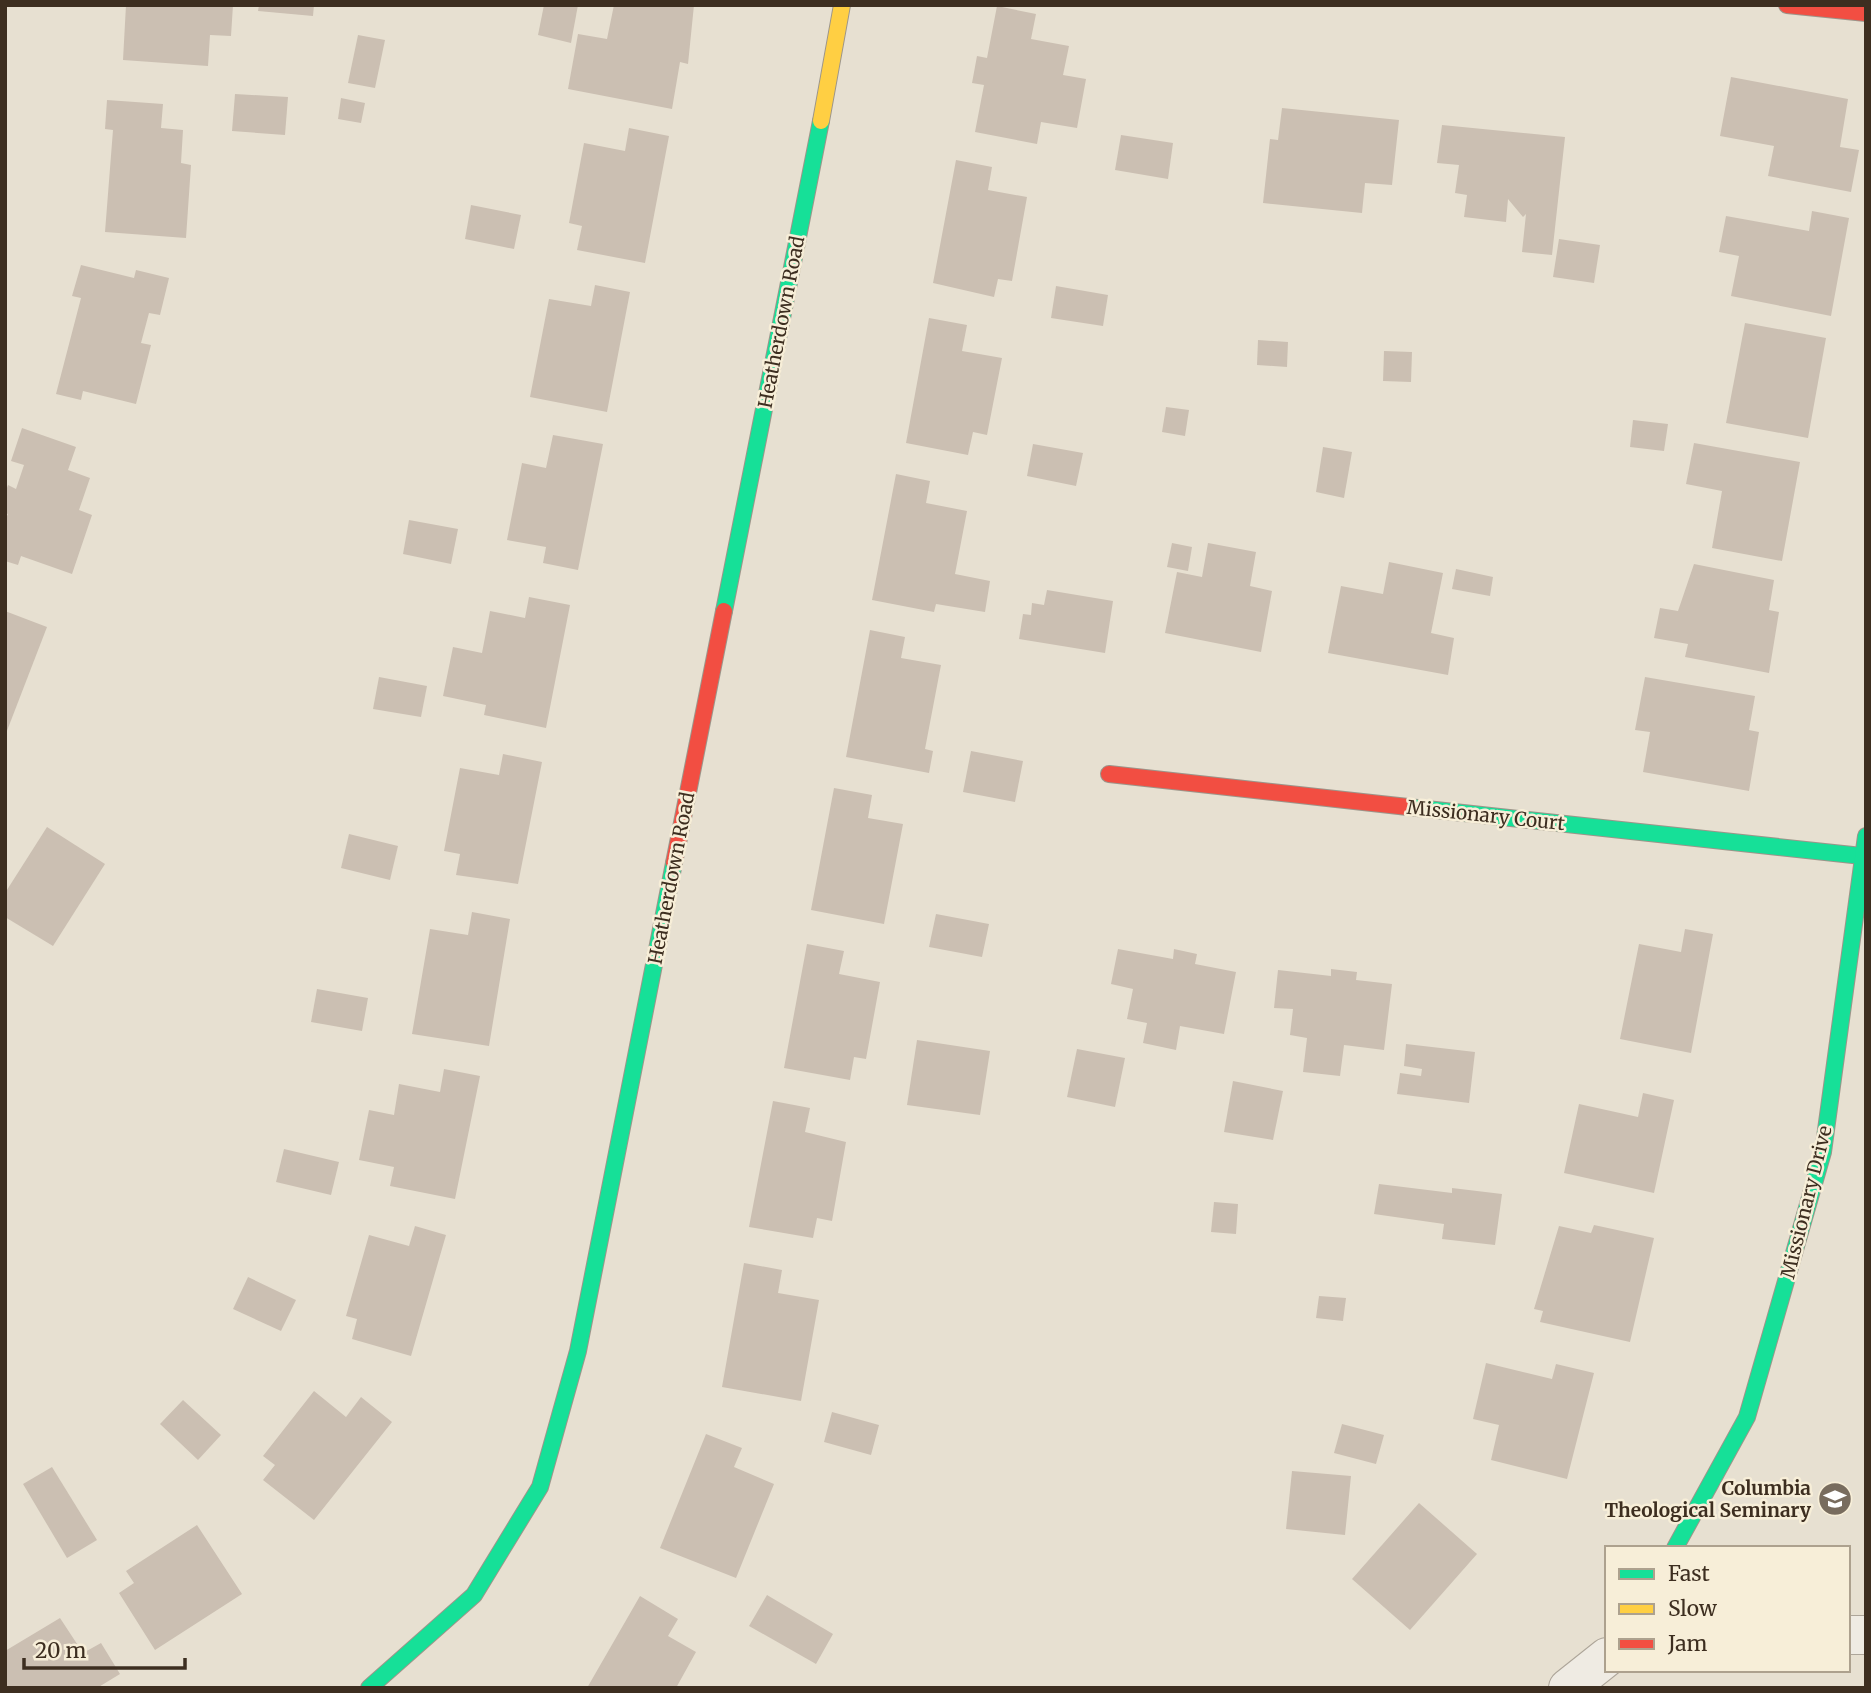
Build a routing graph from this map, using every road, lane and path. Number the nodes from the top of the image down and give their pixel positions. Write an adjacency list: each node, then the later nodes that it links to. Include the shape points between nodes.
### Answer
1 (842, 5): 9 (street, Heatherdown Road, via 578,1351 544,1475 474,1595)
2 (1787, 5): 3 (street)
3 (1866, 13)
4 (1109, 774): 6 (street, Missionary Court)
5 (1866, 836): 6 (street, Missionary Drive)
6 (1862, 856): 7 (street, Missionary Drive, via 1823,1152 1747,1417)
7 (1676, 1546)
8 (1605, 1659): 10 (street)
9 (369, 1688)
10 (1569, 1688)

